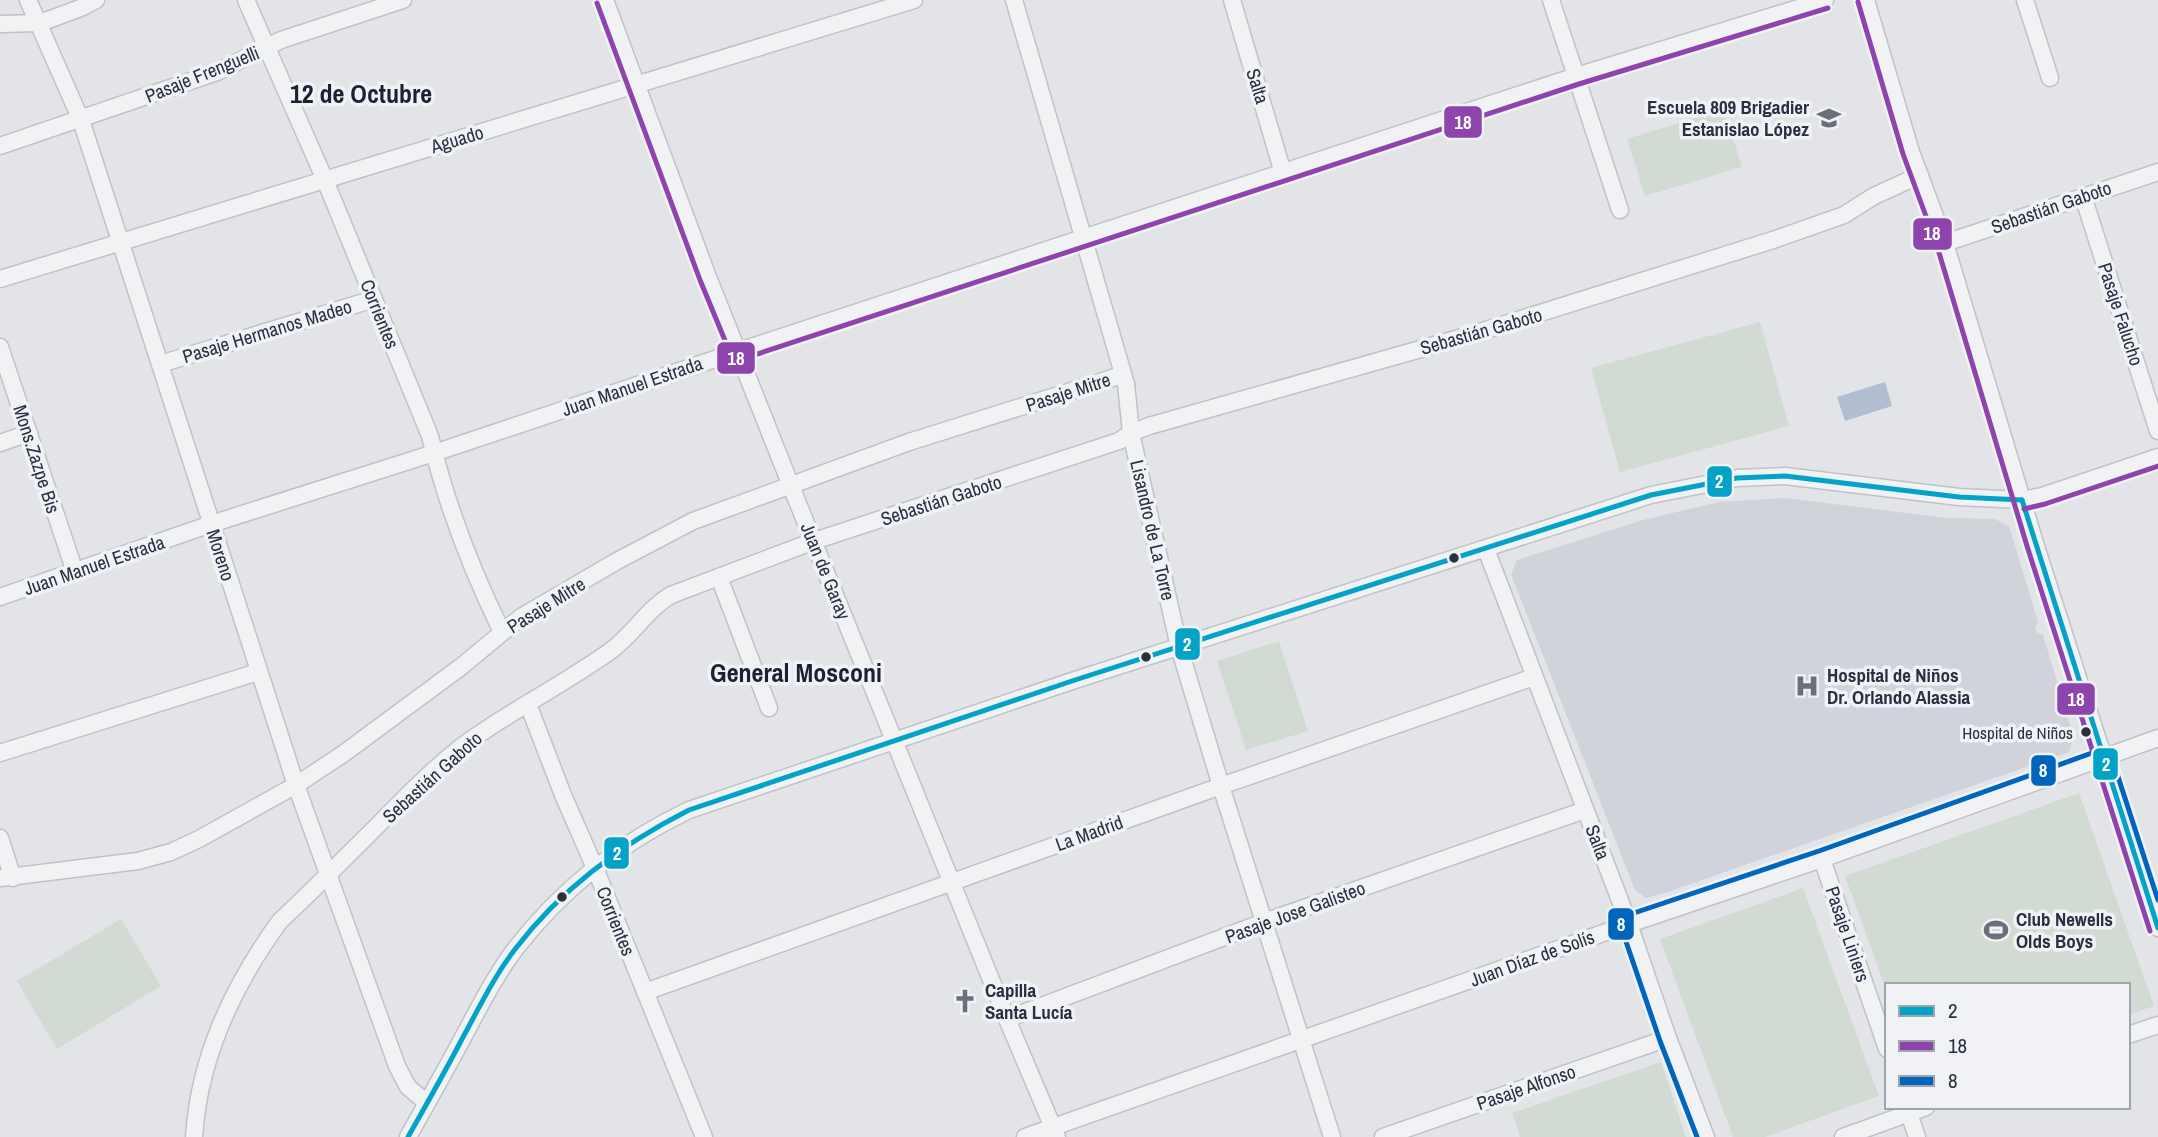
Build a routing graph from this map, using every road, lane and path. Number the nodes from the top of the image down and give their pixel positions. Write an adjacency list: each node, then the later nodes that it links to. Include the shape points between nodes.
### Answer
1 (28, 0): 13 (street, Moreno)
2 (96, 0): 13 (street)
3 (246, 0): 15 (street, Corrientes)
4 (403, 0): 15 (street, Pasaje Frenguelli)
5 (605, 0): 18 (street, Juan de Garay)
6 (914, 0): 18 (street, Aguado)
7 (1014, 0): 27 (street, Lisandro de La Torre)
8 (1232, 0): 22 (street, Salta)
9 (1551, 0): 16 (street)
10 (1825, 0): 16 (street, Juan Manuel Estrada)
11 (1866, 0): 23 (street)
12 (2025, 0): 17 (street)
13 (40, 23): 14 (street); 19 (street, Moreno)
14 (0, 24)
15 (267, 48): 19 (street, Pasaje Frenguelli, via 217,72); 24 (street, Corrientes)
16 (1576, 76): 22 (street, Juan Manuel Estrada); 26 (street)
17 (2050, 78)
18 (637, 85): 24 (street, Aguado); 33 (street, Juan de Garay)
19 (81, 120): 20 (street, Pasaje Frenguelli); 28 (street, Moreno)
20 (0, 146)
21 (2158, 172): 25 (street, Sebastián Gaboto)
22 (1283, 173): 27 (street, Juan Manuel Estrada)
23 (1920, 175): 29 (street); 38 (street, Sebastián Gaboto, via 1844,215 1760,244)
24 (326, 180): 28 (street, Aguado); 31 (street, Corrientes)
25 (2083, 196): 29 (street, Sebastián Gaboto); 36 (street, Pasaje Falucho)
26 (1620, 210)
27 (1084, 239): 33 (street, Juan Manuel Estrada); 35 (street, Lisandro de La Torre)
28 (121, 242): 30 (street, Aguado); 34 (street, Moreno)
29 (1945, 243): 43 (street)
30 (0, 279)
31 (374, 299): 34 (street, Pasaje Hermanos Madeo); 40 (street, Corrientes)
32 (0, 346): 37 (street, Mons.Zazpe Bis)
33 (739, 351): 40 (street, Juan Manuel Estrada); 42 (street, Juan de Garay)
34 (160, 364): 44 (street, Moreno)
35 (1122, 375): 38 (street, Lisandro de La Torre); 42 (street, Pasaje Mitre)
36 (2158, 431)
37 (29, 433): 39 (street); 47 (street, Mons.Zazpe Bis)
38 (1131, 433): 45 (street, Sebastián Gaboto, via 1084,453); 51 (street, Lisandro de La Torre)
39 (0, 443)
40 (434, 453): 44 (street, Juan Manuel Estrada); 50 (street, Corrientes, via 480,588)
41 (2158, 457): 43 (street)
42 (792, 484): 45 (street, Juan de Garay); 50 (street, Pasaje Mitre, via 663,535)
43 (2022, 500): 46 (street, via 1784,476 1737,478 1651,495); 59 (street)
44 (211, 524): 47 (street, Juan Manuel Estrada); 52 (street, Moreno)
45 (814, 541): 48 (street, Sebastián Gaboto); 57 (street, Juan de Garay)
46 (1486, 549): 51 (street); 53 (street, Salta)
47 (75, 572): 49 (street, Juan Manuel Estrada)
48 (719, 577): 54 (street, Sebastián Gaboto, via 671,594 610,652); 55 (street)
49 (0, 597)
50 (502, 632): 60 (street, Pasaje Mitre)
51 (1179, 647): 57 (street); 61 (street, Lisandro de La Torre)
52 (258, 672): 58 (street); 60 (street, Moreno)
53 (1534, 677): 61 (street, La Madrid); 62 (street, Salta)
54 (528, 704): 65 (street, Corrientes); 66 (street, Sebastián Gaboto, via 497,721 421,781)
55 (769, 708)
56 (2158, 738): 59 (street, Juan Díaz de Solís)
57 (895, 740): 65 (street, via 689,810 654,826); 68 (street, Juan de Garay)
58 (0, 753)
59 (2103, 758): 64 (street, Juan Díaz de Solís); 71 (street)
60 (296, 785): 66 (street, Moreno); 67 (street, Pasaje Mitre, via 171,852 138,861)
61 (1221, 786): 68 (street, La Madrid); 69 (street, Lisandro de La Torre)
62 (1585, 810): 69 (street, Pasaje Jose Galisteo); 70 (street, Salta)
63 (0, 838): 67 (street)
64 (1822, 859): 70 (street, Juan Díaz de Solís); 78 (street, Pasaje Liniers)
65 (595, 868): 72 (street, Corrientes); 79 (street, via 516,949)
66 (328, 876): 79 (street, Moreno, via 397,1066 408,1087); 83 (street, Sebastián Gaboto, via 280,921 226,1012 205,1068)
67 (7, 878)
68 (953, 883): 72 (street, La Madrid); 73 (street, Juan de Garay)
69 (1264, 922): 73 (street, Pasaje Jose Galisteo); 77 (street, Lisandro de La Torre)
70 (1629, 924): 76 (street, Salta); 77 (street, Juan Díaz de Solís)
71 (2158, 928)
72 (645, 992): 84 (street, Corrientes)
73 (1007, 1019): 81 (street, Juan de Garay)
74 (2158, 1025): 75 (street)
75 (2130, 1034)
76 (1668, 1038): 87 (street, Pasaje Alfonso); 88 (street, Salta)
77 (1302, 1040): 81 (street, Juan Díaz de Solís); 86 (street, Lisandro de La Torre)
78 (1885, 1043)
79 (427, 1103): 82 (street)
80 (1908, 1110): 89 (street); 90 (street)
81 (1055, 1132): 85 (street, Juan Díaz de Solís)
82 (411, 1136)
83 (194, 1137)
84 (704, 1137)
85 (1026, 1137)
86 (1332, 1137)
87 (1385, 1137)
88 (1706, 1137)
89 (1843, 1137)
90 (1917, 1137)

